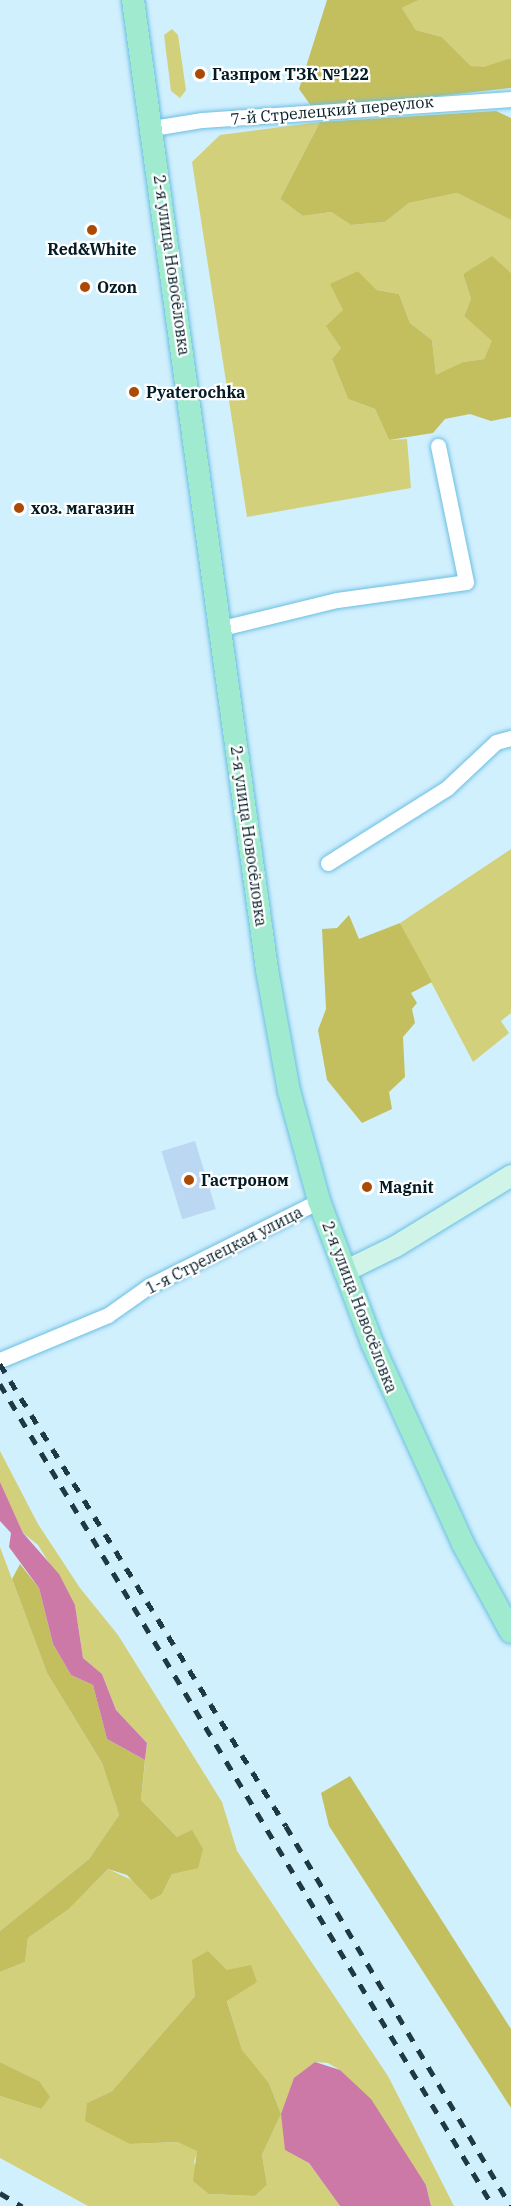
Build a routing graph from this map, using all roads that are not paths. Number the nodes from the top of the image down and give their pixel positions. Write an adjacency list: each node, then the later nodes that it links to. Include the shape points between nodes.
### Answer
1 (133, 0): 3 (main road, 2-я улица Новосёловка)
2 (511, 99): 3 (street, 7-й Стрелецкий переулок, via 214,119)
3 (153, 128): 5 (main road, 2-я улица Новосёловка)
4 (438, 446): 5 (street, via 466,582 337,600)
5 (222, 628): 9 (main road, 2-я улица Новосёловка, via 278,1035)
6 (511, 738): 7 (street, via 496,742 447,788)
7 (328, 863)
8 (511, 1175): 10 (street, via 396,1246)
9 (319, 1201): 10 (main road, 2-я улица Новосёловка); 11 (street, 1-я Стрелецкая улица, via 149,1286 108,1315)
10 (344, 1271): 12 (main road, 2-я улица Новосёловка, via 401,1410)
11 (0, 1360)
12 (511, 1632)

